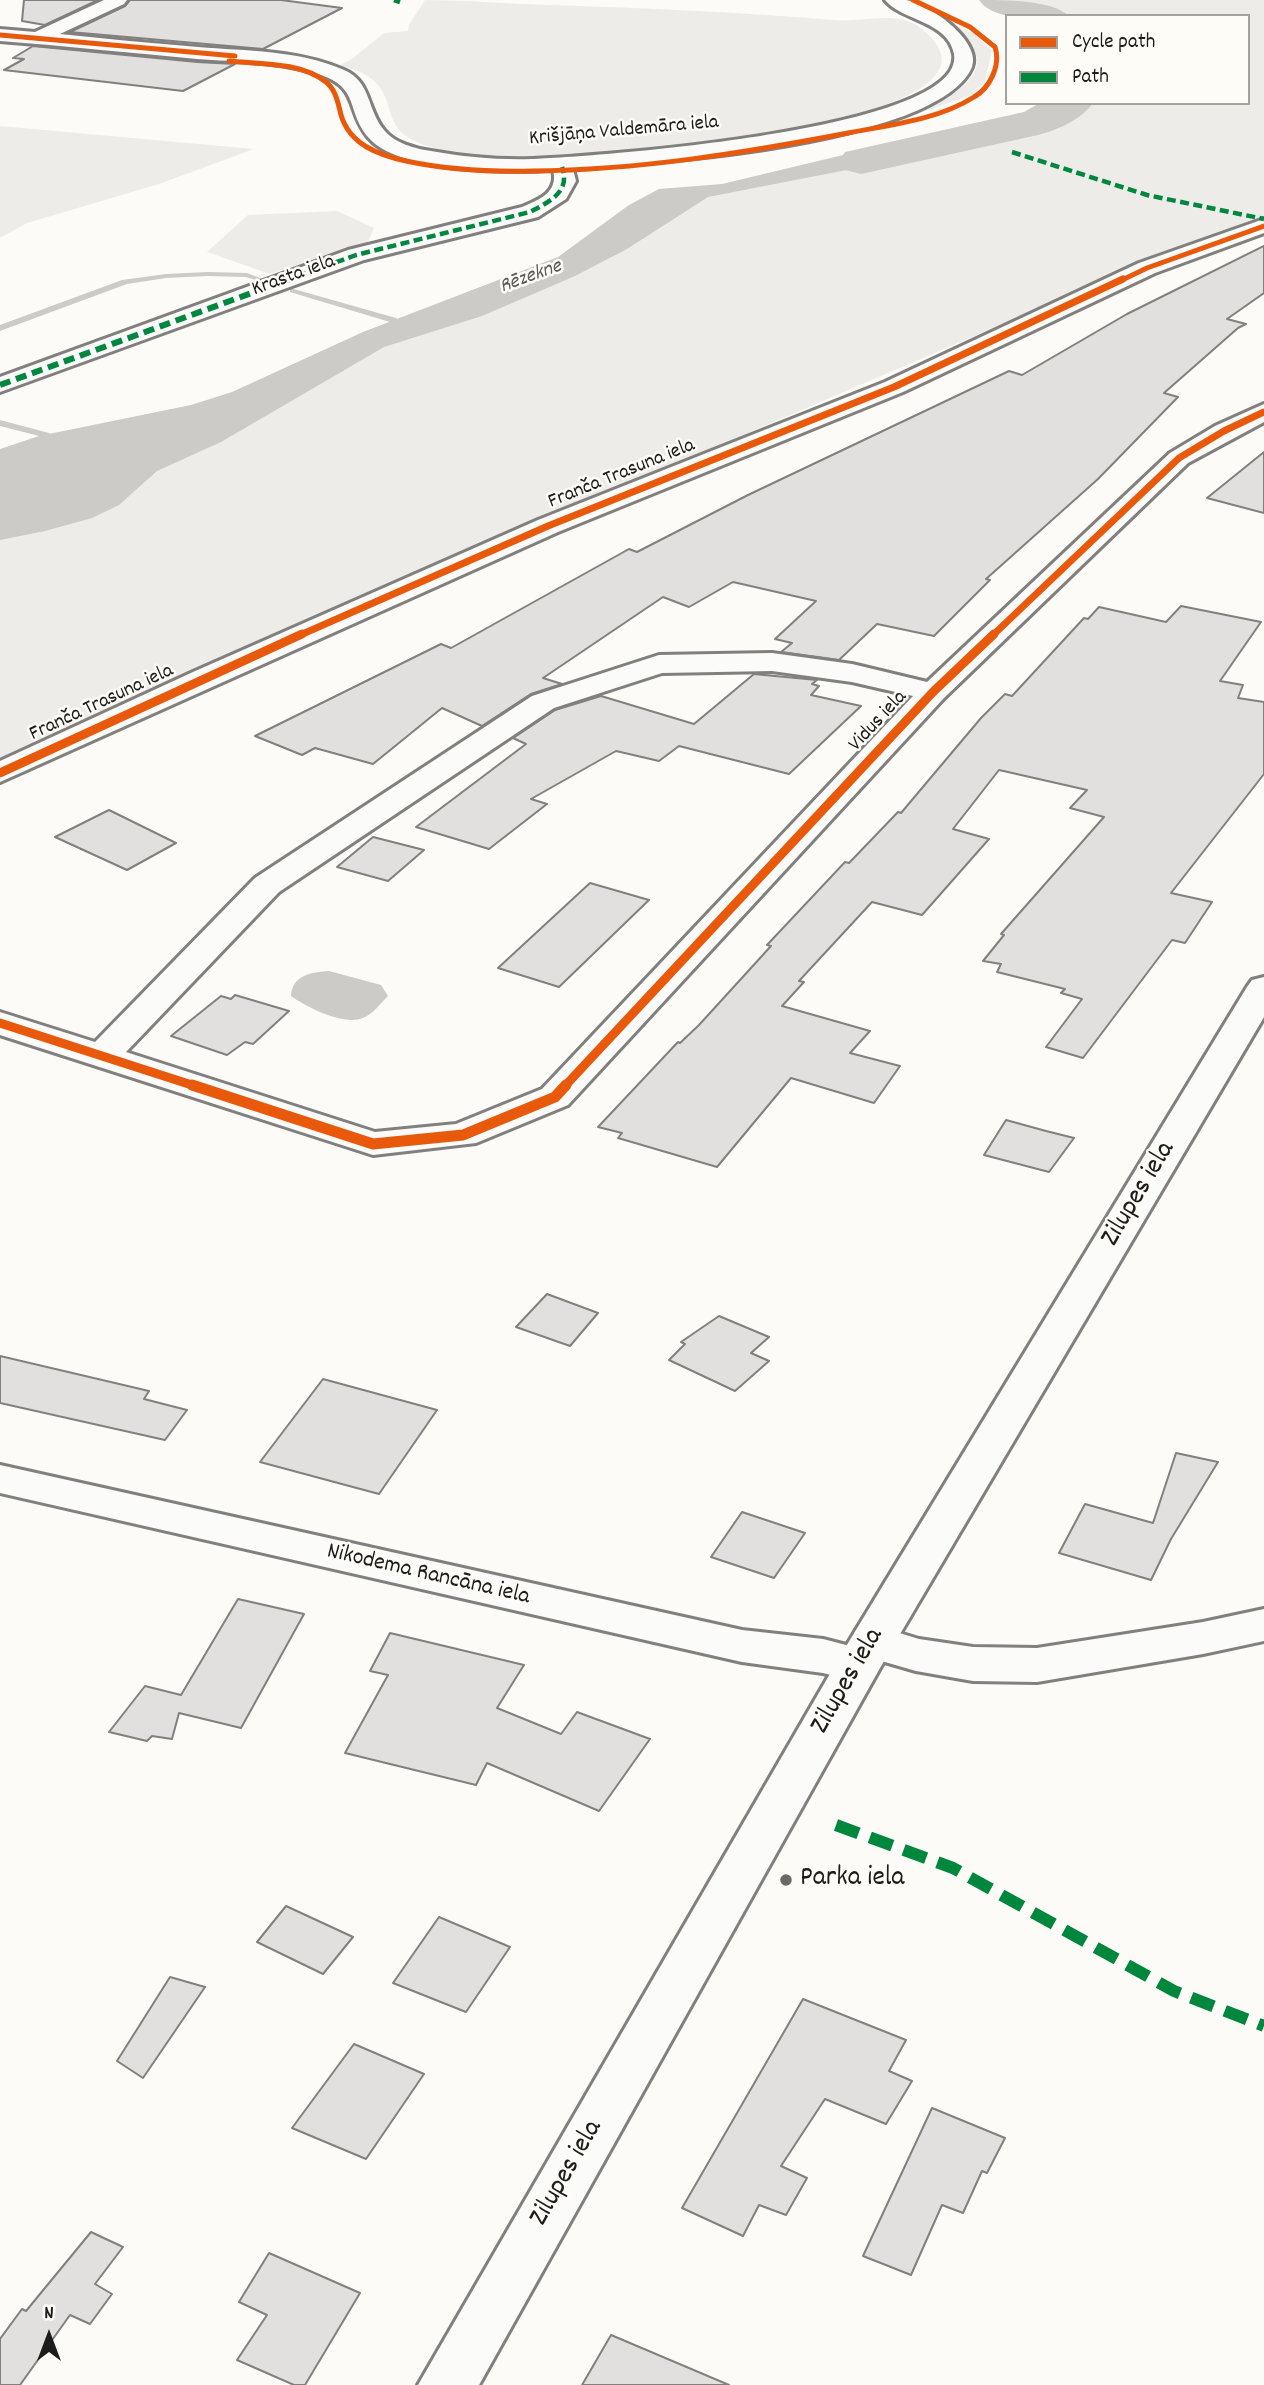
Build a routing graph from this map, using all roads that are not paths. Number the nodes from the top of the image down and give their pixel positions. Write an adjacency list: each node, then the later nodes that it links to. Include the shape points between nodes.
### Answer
1 (118, 0): 4 (street)
2 (894, 0): 5 (street, Krišjāņa Valdemāra iela, via 948,31 963,57 953,84 928,101 875,120 818,132 670,155)
3 (0, 35): 4 (street, Krišjāņa Valdemāra iela)
4 (38, 38): 5 (street, Krišjāņa Valdemāra iela, via 315,68 339,74 353,84 374,133 397,147 463,162)
5 (560, 164): 7 (street, Krasta iela, via 566,179 563,189 553,201 530,212 356,255)
6 (1259, 232): 10 (street, Franča Trasuna iela, via 1147,268 894,387 548,526)
7 (0, 385)
8 (1264, 412): 9 (street, Vidus iela, via 1179,458)
9 (933, 692): 13 (street, via 852,673 772,662 659,664 543,702 267,885); 13 (street, Vidus iela, via 555,1097 463,1135 373,1144)
10 (0, 773)
11 (1264, 987): 16 (street, Zilupes iela)
12 (0, 1023): 13 (street)
13 (101, 1057)
14 (0, 1479): 16 (street, Nikodema Rancāna iela, via 741,1646 823,1656)
15 (1264, 1625): 16 (street, via 1037,1665)
16 (866, 1653): 17 (street, Zilupes iela)
17 (448, 2385)

